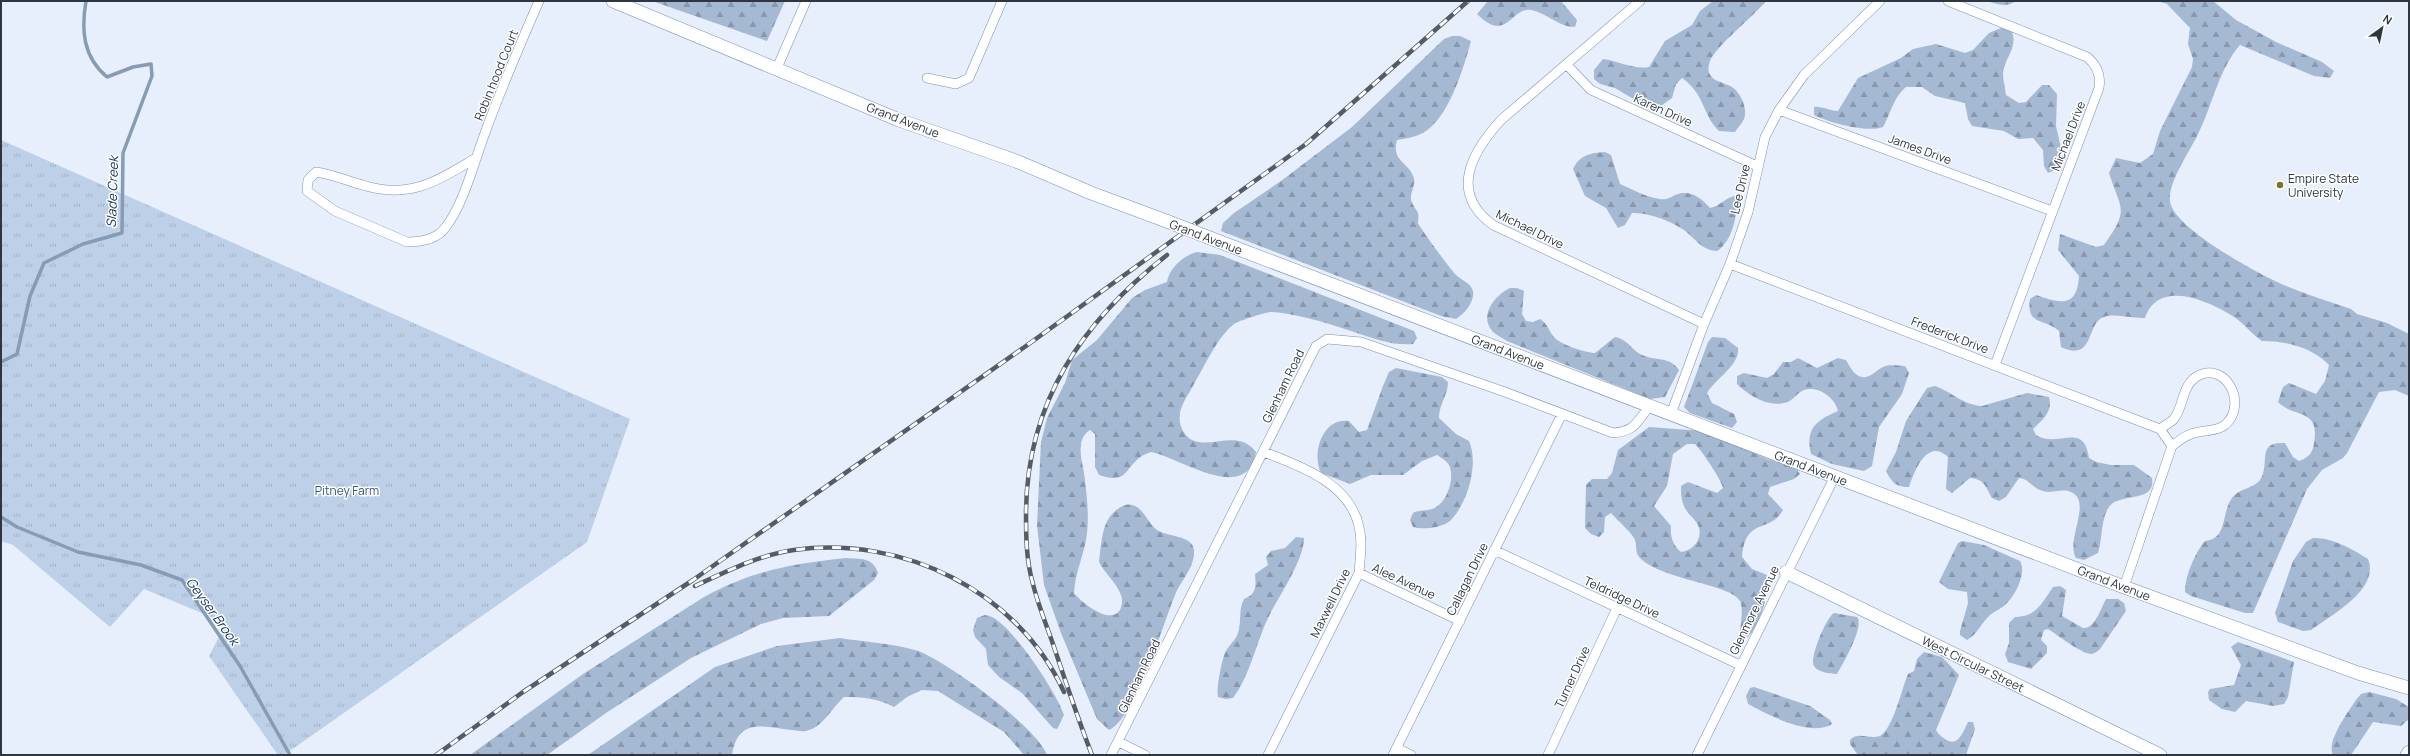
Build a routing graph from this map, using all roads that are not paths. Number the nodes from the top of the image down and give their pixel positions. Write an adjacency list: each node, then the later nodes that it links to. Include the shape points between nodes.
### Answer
1 (539, 1): 12 (street, Robin hood Court, via 501,90)
2 (614, 1): 9 (street, Grand Avenue)
3 (806, 1): 9 (street)
4 (1002, 1): 10 (street, via 969,78 956,84)
5 (1640, 1): 8 (street, Michael Drive)
6 (1880, 1): 11 (street, Lee Drive, via 1804,75)
7 (1948, 1): 14 (street, Michael Drive, via 2087,57 2096,66 2100,77 2099,88)
8 (1567, 65): 13 (street, Karen Drive, via 1591,90); 16 (street, Michael Drive, via 1501,120 1485,137 1473,158 1467,179 1470,199 1479,215 1493,225)
9 (777, 68): 18 (street, Grand Avenue, bridge, via 900,120 1016,161 1092,193)
10 (927, 78)
11 (1779, 110): 13 (street, Lee Drive, via 1764,137); 14 (street, James Drive)
12 (476, 158): 12 (street, Robin hood Court, via 456,210 445,229 433,238 418,242 407,242 335,211 307,191 308,180 316,172 368,187 409,189 429,185)
13 (1758, 166): 15 (street, Lee Drive, via 1748,212)
14 (2052, 211): 17 (street, Michael Drive)
15 (1730, 264): 16 (street, Lee Drive); 17 (street, Frederick Drive)
16 (1704, 324): 20 (street, Lee Drive)
17 (1995, 365): 21 (street, Frederick Drive)
18 (1650, 406): 19 (street, Glenham Road, via 1634,428 1625,432 1613,433); 20 (street, Grand Avenue)
19 (1562, 414): 23 (street, Glenham Road, via 1361,342 1327,339 1316,346); 25 (street, Callagan Drive)
20 (1672, 414): 24 (street, Grand Avenue)
21 (2160, 429): 22 (street); 22 (street, via 2173,420 2181,406 2185,390 2195,377 2209,373 2221,376 2230,384 2235,396 2234,411 2225,425 2212,431 2185,436)
22 (2172, 446): 28 (street)
23 (1264, 452): 27 (street, Maxwell Drive, via 1312,471 1349,502 1359,526); 33 (street, Glenham Road)
24 (1834, 478): 26 (street, Glenmore Avenue); 28 (street, Grand Avenue)
25 (1494, 550): 29 (street, Teldridge Drive); 30 (street, Callagan Drive)
26 (1786, 572): 31 (street, Glenmore Avenue); 42 (street, West Circular Street)
27 (1359, 573): 30 (street, Alee Avenue); 38 (street, Maxwell Drive)
28 (2124, 587): 32 (street, Grand Avenue, via 2358,673)
29 (1617, 608): 31 (street, Teldridge Drive); 40 (street, Turner Drive)
30 (1460, 621): 34 (street, Callagan Drive)
31 (1740, 665): 41 (street, Glenmore Avenue)
32 (2409, 688)
33 (1119, 742): 36 (street, Glenham Road); 37 (street)
34 (1395, 752): 39 (street)
35 (2409, 752): 43 (street)
36 (1111, 755)
37 (1145, 755)
38 (1268, 755)
39 (1411, 755)
40 (1548, 755)
41 (1697, 755)
42 (2160, 755)
43 (2407, 755)

